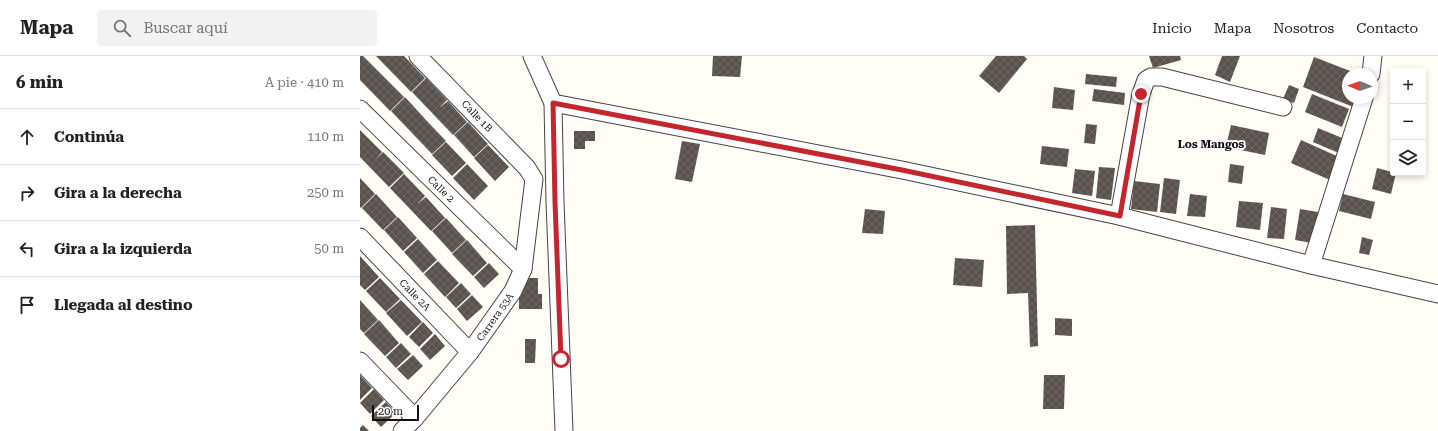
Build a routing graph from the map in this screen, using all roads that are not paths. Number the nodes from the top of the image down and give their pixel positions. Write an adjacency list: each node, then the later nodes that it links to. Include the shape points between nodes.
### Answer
1 (418, 56): 9 (street, Calle 1B, via 527,168)
2 (532, 56): 5 (street)
3 (1373, 56): 4 (street)
4 (1372, 68)
5 (553, 103): 10 (street, via 902,170); 19 (street)
6 (1362, 104): 12 (street)
7 (1283, 107): 10 (street, via 1162,78 1151,77 1146,80 1141,94)
8 (360, 109): 13 (street, Calle 2)
9 (534, 179): 13 (street, Carrera 53A)
10 (1120, 216): 12 (street)
11 (360, 237): 15 (street, Calle 2A)
12 (1311, 265): 14 (street)
13 (523, 269): 15 (street, Carrera 53A, via 513,291)
14 (1438, 294)
15 (470, 352): 17 (street, Carrera 53A)
16 (360, 361): 17 (street)
17 (415, 418): 18 (street, Carrera 53A)
18 (402, 431)
19 (564, 431)

